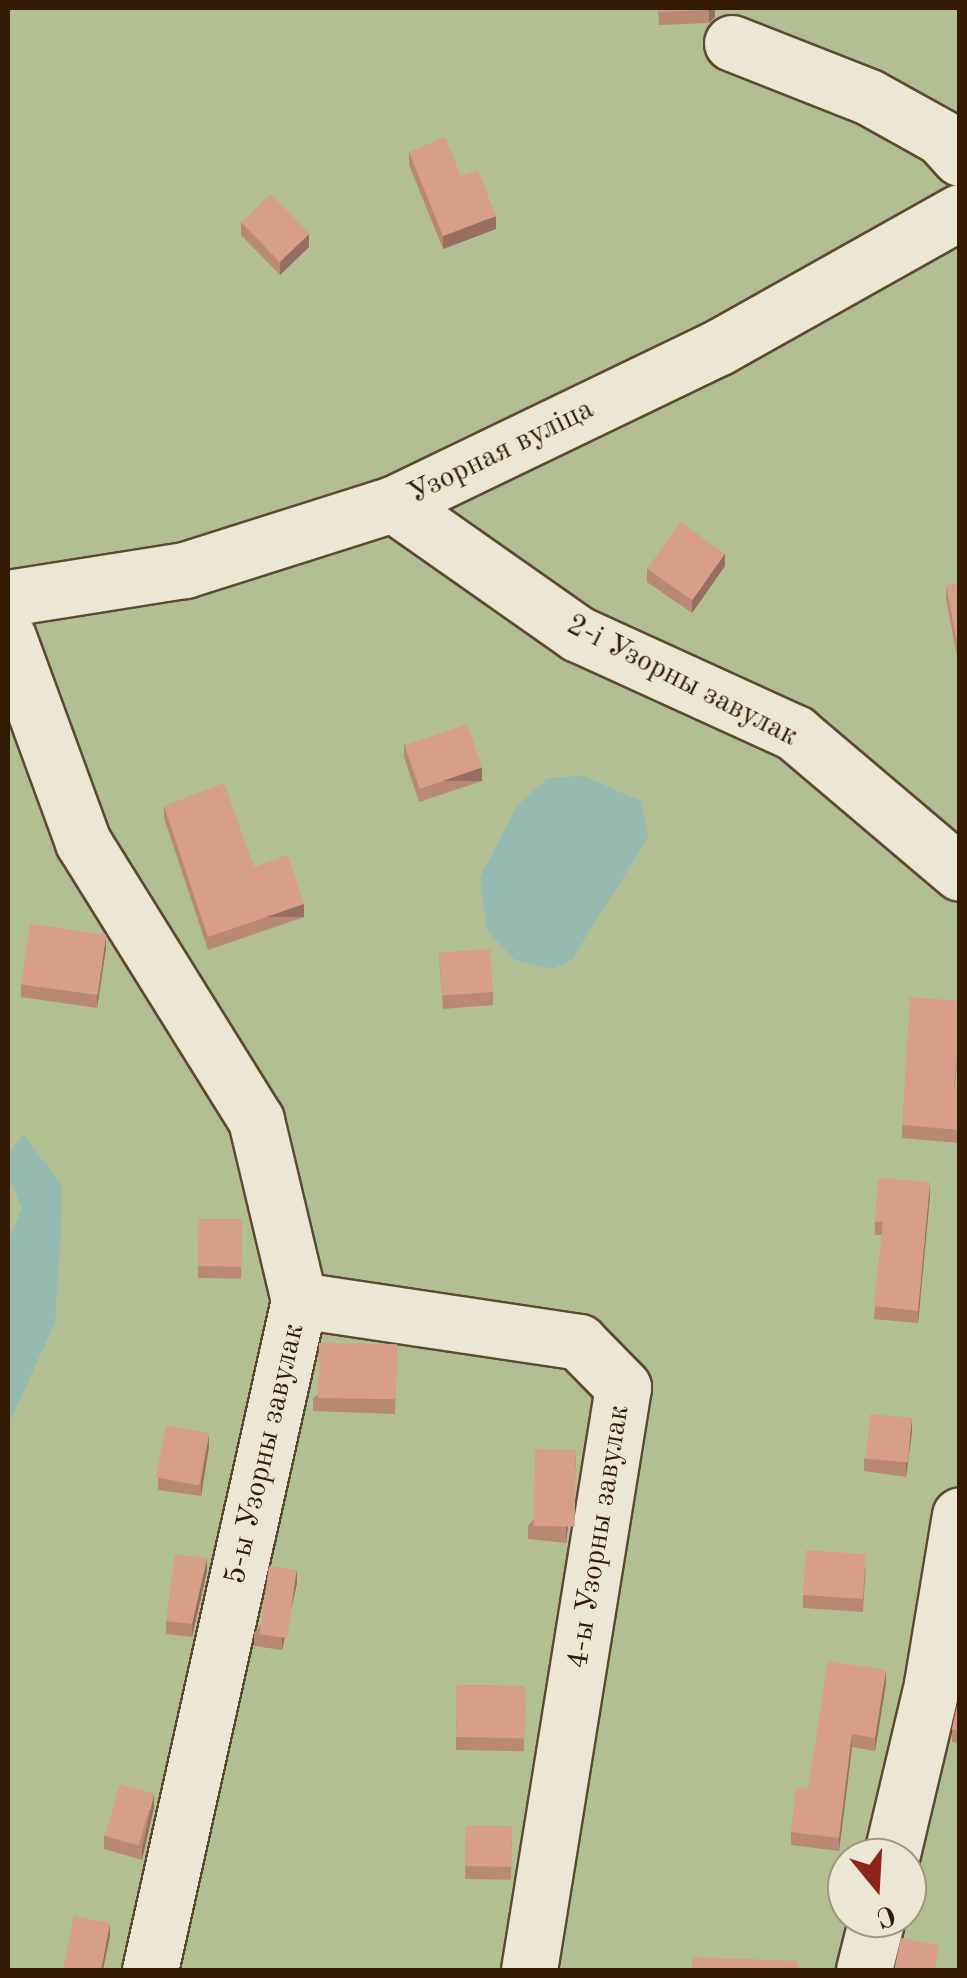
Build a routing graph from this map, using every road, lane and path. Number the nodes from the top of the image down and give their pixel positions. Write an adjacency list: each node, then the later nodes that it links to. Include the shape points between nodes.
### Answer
1 (732, 43): 2 (lane, via 869,97 941,136)
2 (960, 158)
3 (960, 212): 4 (lane, Узорная вуліца, via 718,347)
4 (393, 504): 5 (lane, Узорная вуліца, via 186,570); 7 (lane, 2-і Узорны завулак, via 578,634 796,733)
5 (8, 598)
6 (8, 637): 8 (lane, 5-ы Узорны завулак, via 83,842 256,1120)
7 (960, 873)
8 (299, 1300): 12 (lane, 5-ы Узорны завулак); 13 (lane, 4-ы Узорны завулак, via 578,1342 624,1387)
9 (960, 1515): 10 (lane, via 932,1684)
10 (896, 1838)
11 (871, 1938): 14 (lane)
12 (150, 1970)
13 (529, 1970)
14 (864, 1970)

